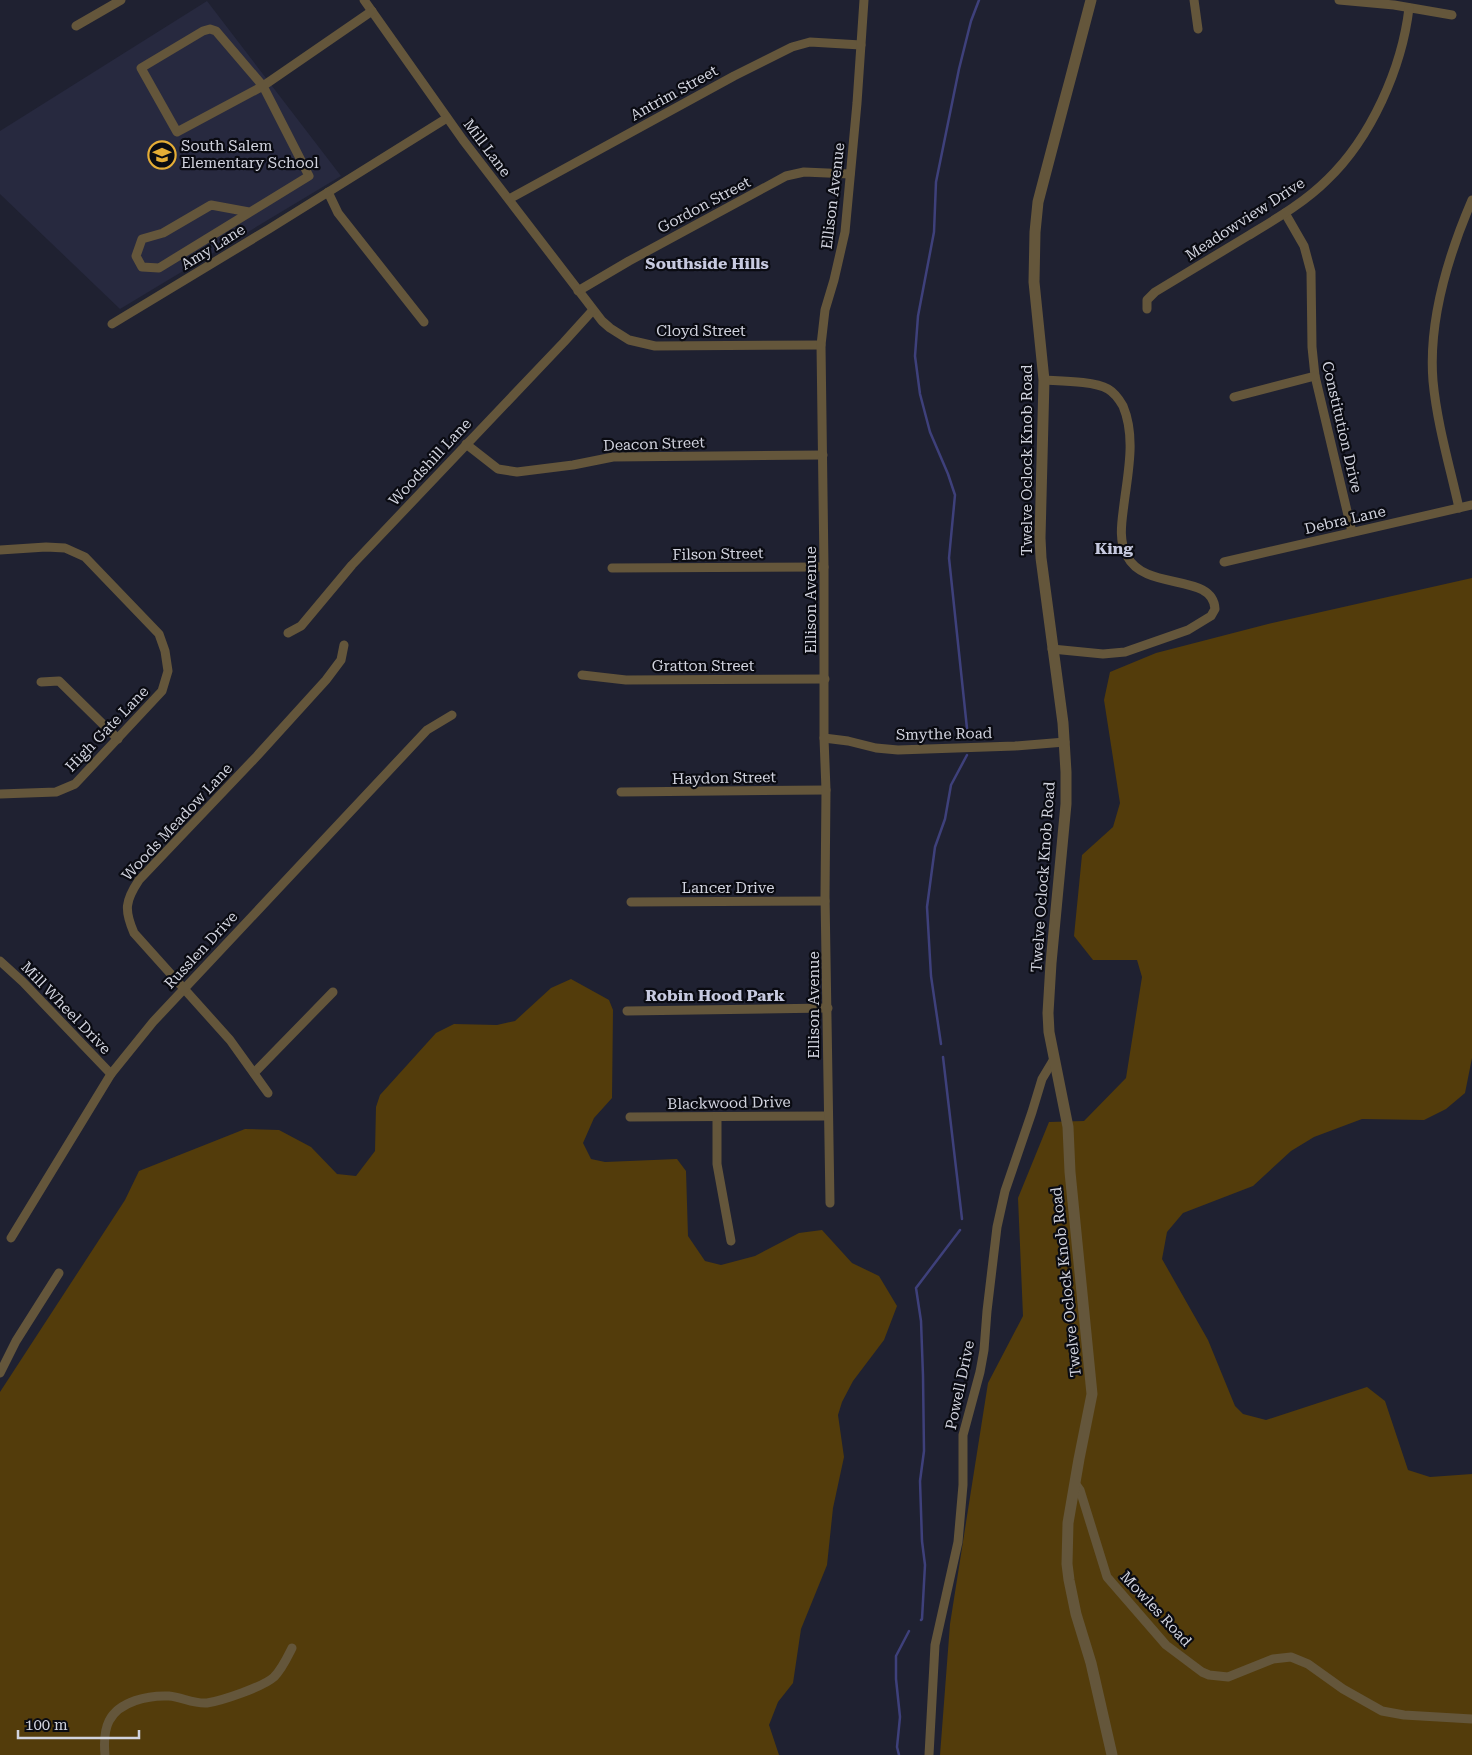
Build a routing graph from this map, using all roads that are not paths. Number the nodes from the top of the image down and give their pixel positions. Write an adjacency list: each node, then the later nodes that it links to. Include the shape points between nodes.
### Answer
1 (121, 0): 10 (street)
2 (364, 0): 8 (street, Mill Lane)
3 (864, 0): 12 (street, Ellison Avenue)
4 (1091, 0): 28 (street, Twelve Oclock Knob Road, via 1038,202 1034,232 1034,282)
5 (1194, 0): 11 (street)
6 (1339, 0): 7 (street)
7 (1409, 8): 9 (street); 20 (street, Meadowview Drive, via 1401,52 1366,131 1328,180)
8 (372, 11): 13 (street); 14 (street, Mill Lane)
9 (1452, 15)
10 (76, 26)
11 (1198, 29)
12 (861, 45): 15 (street, Ellison Avenue); 17 (street, Antrim Street, via 810,42 792,47)
13 (263, 86): 13 (street, via 220,34 210,29 141,68 177,132); 19 (street, via 309,176)
14 (447, 118): 16 (street, Amy Lane); 17 (street, Mill Lane)
15 (850, 174): 21 (street, Gordon Street, via 804,172 786,176); 26 (street, Ellison Avenue, via 845,232 825,310)
16 (328, 192): 24 (street, via 338,212); 25 (street, Amy Lane)
17 (509, 199): 21 (street, Mill Lane)
18 (1472, 200): 33 (street, via 1444,280 1432,359 1438,414)
19 (249, 212): 19 (street, via 159,268 142,267 136,256 142,239 163,233 211,204)
20 (1286, 213): 22 (street, Meadowview Drive, via 1155,292 1147,300); 27 (street, Constitution Drive, via 1304,246 1311,272)
21 (578, 291): 23 (street, Mill Lane)
22 (1147, 309)
23 (593, 310): 26 (street, Cloyd Street, via 620,335 655,346); 30 (street, Woodshill Lane)
24 (424, 322)
25 (112, 324)
26 (821, 345): 31 (street, Ellison Avenue)
27 (1315, 376): 29 (street); 34 (street, Constitution Drive)
28 (1044, 380): 41 (street, Twelve Oclock Knob Road, via 1040,538); 41 (street, via 1102,386 1120,400 1129,425 1130,441 1121,536 1126,556 1138,570 1149,576 1202,588 1212,598 1215,609 1211,616 1188,630 1125,652 1103,654)
29 (1234, 397)
30 (466, 444): 31 (street, Deacon Street, via 498,469 517,472 613,457); 39 (street, Woodshill Lane, via 352,565 301,626)
31 (823, 455): 37 (street, Ellison Avenue)
32 (1472, 505): 33 (street, Debra Lane)
33 (1459, 508): 34 (street, Debra Lane)
34 (1352, 532): 36 (street, Debra Lane)
35 (0, 550): 47 (street, High Gate Lane, via 65,548 85,557 159,634 168,671 162,691)
36 (1224, 562)
37 (824, 567): 38 (street, Filson Street); 43 (street, Ellison Avenue)
38 (612, 568)
39 (288, 633)
40 (344, 645): 55 (street, Woods Meadow Lane, via 342,660 326,680 130,893 127,910 134,933)
41 (1052, 649): 48 (street, Twelve Oclock Knob Road)
42 (582, 675): 43 (street, Gratton Street, via 626,680)
43 (825, 679): 46 (street, Ellison Avenue)
44 (41, 682): 47 (street, via 59,681)
45 (452, 715): 55 (street, Russlen Drive, via 427,730)
46 (824, 738): 48 (street, Smythe Road, via 898,750); 49 (street, Ellison Avenue)
47 (118, 739): 51 (street, High Gate Lane, via 75,784 56,792)
48 (1065, 742): 59 (street, Twelve Oclock Knob Road, via 1066,804 1048,1013)
49 (826, 790): 50 (street, Haydon Street); 52 (street, Ellison Avenue)
50 (621, 792)
51 (0, 794)
52 (826, 901): 53 (street, Lancer Drive); 57 (street, Ellison Avenue)
53 (631, 902)
54 (0, 962): 61 (street, Mill Wheel Drive)
55 (184, 988): 60 (street, Woods Meadow Lane); 61 (street, Russlen Drive)
56 (333, 992): 60 (street)
57 (828, 1008): 58 (street); 63 (street, Ellison Avenue)
58 (627, 1011)
59 (1054, 1059): 71 (street, Twelve Oclock Knob Road, via 1068,1127 1092,1394); 75 (street, Powell Drive, via 1042,1079 1000,1209 982,1357 963,1435 962,1508 953,1567 935,1645)
60 (254, 1073): 62 (street, Woods Meadow Lane)
61 (111, 1074): 67 (street, Russlen Drive)
62 (268, 1093)
63 (828, 1116): 65 (street, Blackwood Drive); 66 (street, Ellison Avenue)
64 (630, 1117): 65 (street, Blackwood Drive)
65 (717, 1117): 68 (street, via 717,1164)
66 (830, 1203)
67 (11, 1238)
68 (731, 1241)
69 (59, 1273): 70 (street, via 16,1340)
70 (0, 1373)
71 (1075, 1483): 73 (street, Mowles Road, via 1107,1577 1166,1645 1202,1672 1228,1677 1273,1659 1291,1658 1308,1664 1382,1711); 76 (street, Twelve Oclock Knob Road, via 1068,1522 1068,1580)
72 (292, 1648): 74 (street, via 269,1681 220,1700 204,1703 157,1696 127,1704 108,1722)
73 (1472, 1719)
74 (105, 1755)
75 (928, 1755)
76 (1112, 1755)

